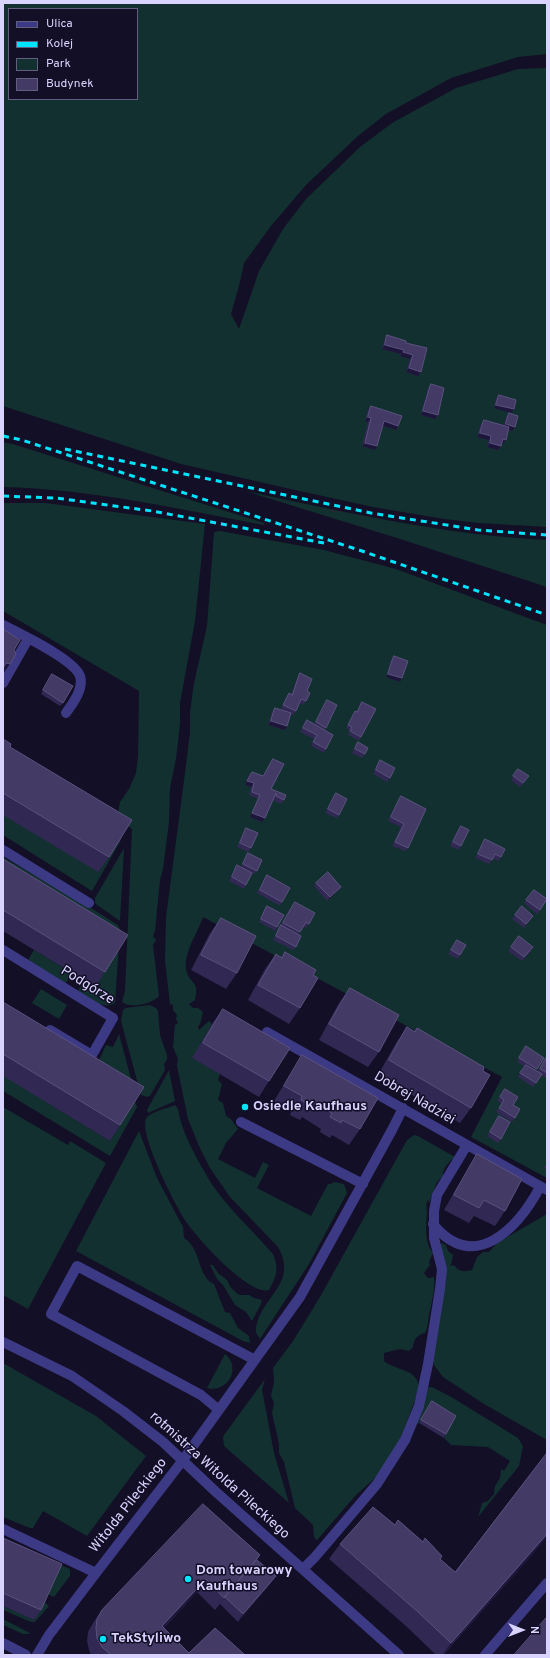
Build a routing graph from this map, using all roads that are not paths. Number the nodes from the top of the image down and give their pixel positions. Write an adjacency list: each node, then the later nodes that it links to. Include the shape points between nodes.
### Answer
1 (3, 625): 2 (street)
2 (28, 639): 3 (street); 4 (street, via 70,663 80,677 78,695)
3 (3, 683)
4 (66, 713)
5 (3, 850): 6 (street)
6 (89, 903)
7 (3, 950): 8 (street, Podgórze, via 113,1018 92,1055)
8 (44, 1027)
9 (267, 1032): 10 (street, Dobrej Nadziei)
10 (403, 1108): 12 (street, Dobrej Nadziei); 13 (street, Witolda Pileckiego)
11 (241, 1122): 13 (street)
12 (467, 1145): 14 (street, Dobrej Nadziei); 15 (street, via 437,1195)
13 (363, 1184): 17 (street, Witolda Pileckiego, via 307,1286)
14 (544, 1189): 15 (street, via 520,1219 504,1234 491,1241 470,1247 454,1243 441,1234)
15 (433, 1224): 21 (street, via 442,1269 419,1406 405,1440 377,1484)
16 (3, 1342): 19 (street, rotmistrza Witolda Pileckiego, via 66,1372 95,1391)
17 (255, 1360): 18 (street, Witolda Pileckiego); 18 (street, via 77,1266 51,1314 201,1395)
18 (219, 1410): 19 (street, Witolda Pileckiego)
19 (183, 1460): 21 (street, rotmistrza Witolda Pileckiego); 22 (street, Witolda Pileckiego)
20 (3, 1529): 22 (street)
21 (303, 1569): 27 (street, rotmistrza Witolda Pileckiego)
22 (96, 1573): 26 (street, Witolda Pileckiego)
23 (547, 1583): 28 (street)
24 (3, 1643): 25 (street)
25 (26, 1655)
26 (37, 1655)
27 (399, 1655)
28 (485, 1655)

